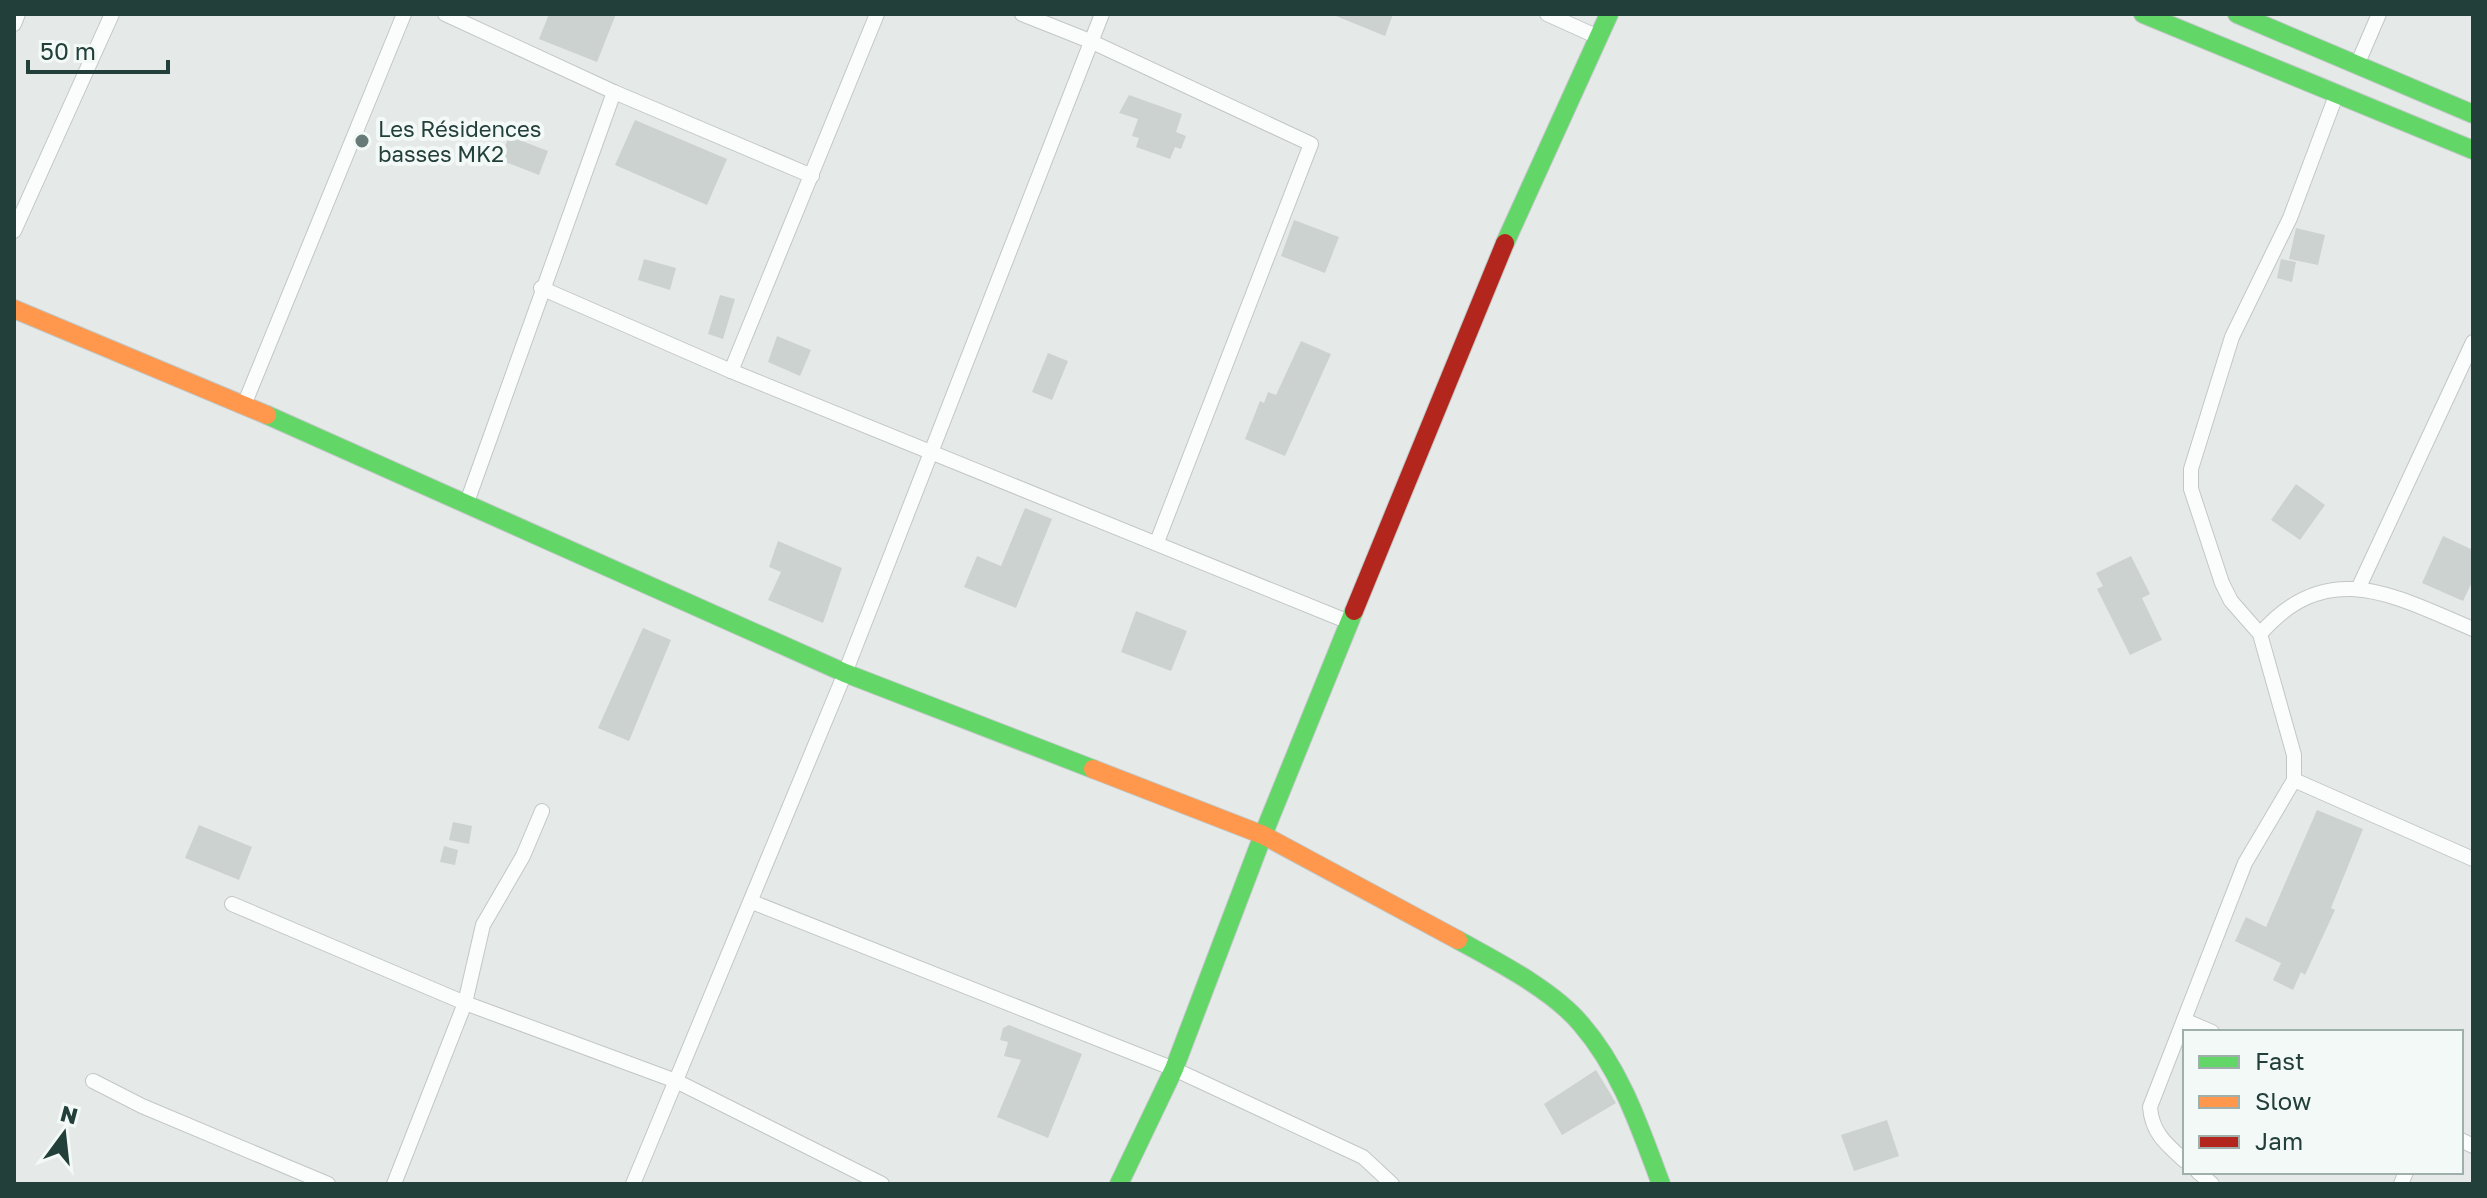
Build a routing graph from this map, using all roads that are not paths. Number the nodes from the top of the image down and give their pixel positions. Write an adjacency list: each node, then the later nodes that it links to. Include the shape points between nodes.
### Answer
1 (18, 14): 13 (street)
2 (112, 14): 22 (street)
3 (404, 14): 27 (street)
4 (445, 14): 17 (street)
5 (877, 14): 21 (street)
6 (1022, 14): 15 (street)
7 (1102, 14): 15 (street)
8 (1547, 14): 14 (street)
9 (1609, 14): 14 (street)
10 (2143, 14): 18 (street)
11 (2237, 14): 16 (street)
12 (2379, 14): 16 (street)
13 (14, 24)
14 (1598, 37): 32 (street, via 1512,226)
15 (1090, 41): 28 (street); 30 (street, via 1311,144)
16 (2357, 65): 19 (street)
17 (614, 92): 21 (street); 23 (street)
18 (2337, 93): 20 (street); 34 (street, via 2290,218 2232,337 2191,469 2191,489 2222,583)
19 (2473, 114)
20 (2473, 150)
21 (812, 176): 26 (street)
22 (14, 231)
23 (541, 288): 26 (street); 29 (street)
24 (14, 309): 27 (street)
25 (2473, 342): 31 (street)
26 (731, 371): 28 (street)
27 (244, 405): 29 (street)
28 (931, 452): 30 (street); 35 (street)
29 (466, 505): 35 (street)
30 (1157, 542): 32 (street)
31 (2358, 589): 33 (street, via 2398,595); 34 (street, via 2308,594 2281,610)
32 (1349, 622): 38 (street)
33 (2473, 629)
34 (2260, 634): 36 (street, via 2294,755)
35 (845, 673): 38 (street); 40 (street)
36 (2294, 780): 39 (street); 43 (street, via 2245,863)
37 (542, 811): 42 (street, via 483,925)
38 (1263, 835): 45 (street); 56 (street, via 1516,972 1580,1022 1625,1089)
39 (2473, 859)
40 (752, 902): 45 (street); 47 (street)
41 (232, 904): 42 (street)
42 (465, 1003): 47 (street); 51 (street)
43 (2184, 1020): 44 (street); 48 (street, via 2150,1107 2151,1123 2162,1141)
44 (2207, 1030)
45 (1174, 1069): 54 (street); 55 (street, via 1363,1157)
46 (93, 1081): 50 (street)
47 (676, 1081): 49 (street); 52 (street)
48 (2183, 1159)
49 (862, 1180): 53 (street)
50 (328, 1184)
51 (394, 1184)
52 (633, 1184)
53 (882, 1184)
54 (1119, 1184)
55 (1392, 1184)
56 (1661, 1184)

